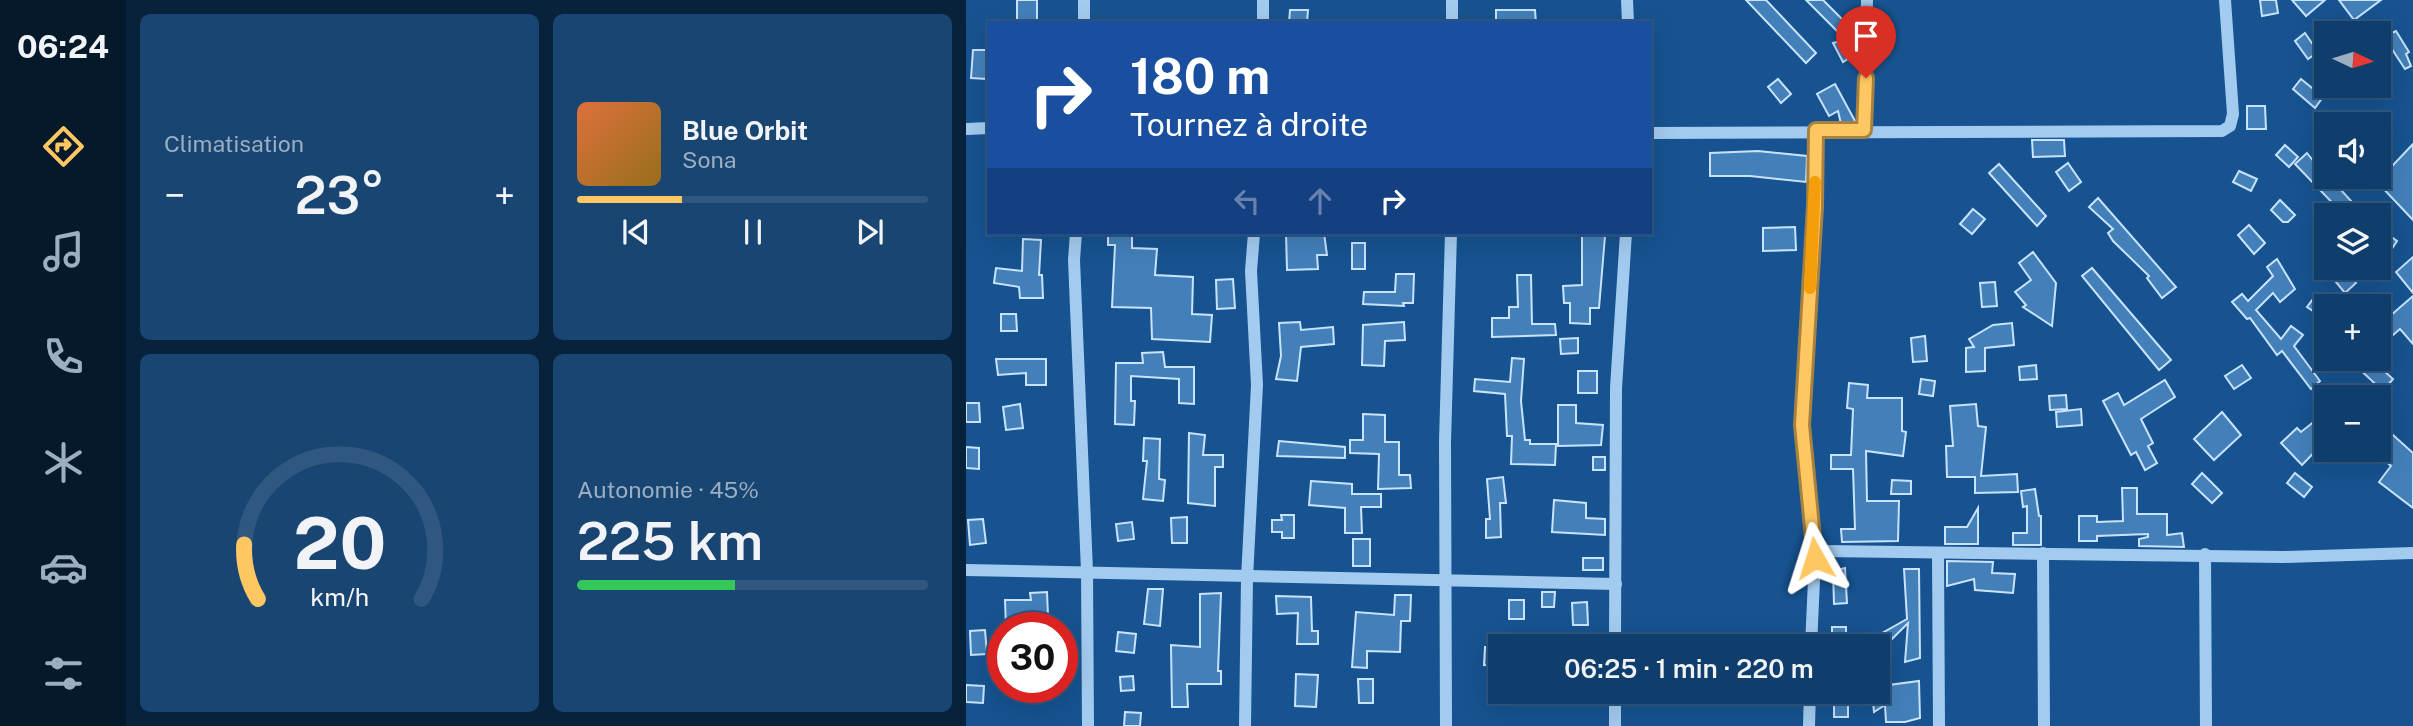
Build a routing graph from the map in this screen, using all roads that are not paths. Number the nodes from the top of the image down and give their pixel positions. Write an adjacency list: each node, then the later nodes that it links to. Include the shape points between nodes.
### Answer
1 (1084, 0): 7 (street)
2 (1263, 0): 8 (street)
3 (1451, 0): 9 (street)
4 (1627, 0): 10 (street)
5 (1867, 0): 14 (street)
6 (2225, 0): 14 (street, via 2232,114 2230,126 2222,131)
7 (1084, 21)
8 (1263, 21)
9 (1452, 21)
10 (1628, 21)
11 (987, 128): 12 (street)
12 (966, 129)
13 (1816, 130): 14 (street); 15 (street); 24 (street, via 1802,425)
14 (1864, 130)
15 (1652, 133)
16 (1076, 235): 26 (street)
17 (1254, 235): 27 (street, via 1251,271 1257,385)
18 (1451, 235): 28 (street)
19 (1626, 235): 29 (street, via 1616,388)
20 (1938, 553): 21 (street); 24 (street, via 1824,551); 39 (street)
21 (2043, 553): 23 (street); 40 (street)
22 (2413, 553): 23 (street)
23 (2205, 554): 41 (street)
24 (1815, 558): 31 (street)
25 (966, 570): 26 (street)
26 (1087, 571): 27 (street); 34 (street)
27 (1247, 578): 28 (street); 35 (street)
28 (1445, 580): 29 (street); 36 (street)
29 (1616, 584): 30 (street)
30 (1615, 634)
31 (1812, 634)
32 (1615, 704): 37 (street)
33 (1810, 704): 38 (street)
34 (1088, 726)
35 (1245, 726)
36 (1446, 726)
37 (1615, 726)
38 (1809, 726)
39 (1939, 726)
40 (2044, 726)
41 (2206, 726)

